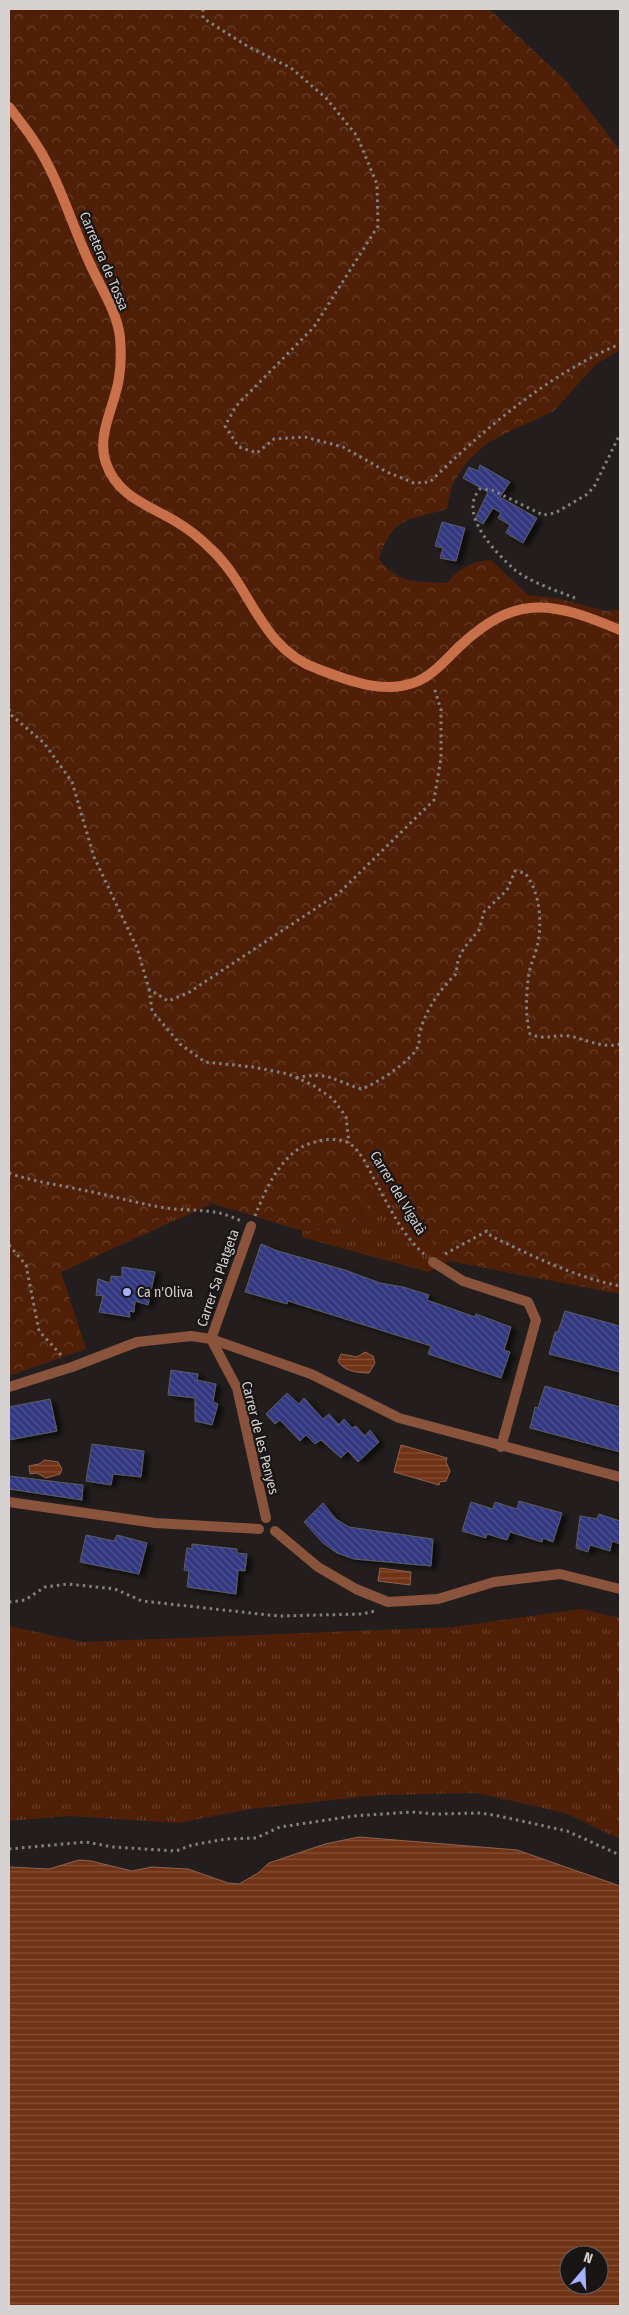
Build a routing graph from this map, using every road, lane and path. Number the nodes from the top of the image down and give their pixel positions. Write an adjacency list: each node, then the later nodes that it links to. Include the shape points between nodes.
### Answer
1 (203, 9): 3 (path, via 203,18 247,46 291,68 326,98 357,136 377,184 378,226 373,234 314,327 236,406 224,426 239,447 257,453 274,438 305,437 343,447 414,483 430,482 524,402 587,358)
2 (9, 107): 7 (main road, Carretera de Tossa, via 37,144 50,169 120,335 119,378 103,448 105,462 115,481 135,500 175,521 212,550 230,572 262,625 288,653 314,668 357,682 390,688 411,684)
3 (620, 344)
4 (620, 434): 5 (path, via 594,487 555,513 543,516 492,490 480,489 474,495 472,512 480,533 515,570)
5 (580, 600)
6 (620, 630): 7 (main road, Carretera de Tossa, via 566,610 535,608 511,611 477,630)
7 (430, 675): 9 (path, via 441,710 441,758 434,800 340,893 188,993 168,1001)
8 (9, 709): 9 (path, via 10,714 44,743 72,782 94,856 137,948)
9 (149, 989): 11 (path, via 152,1011 180,1044 204,1062 253,1067)
10 (620, 1044): 11 (path, via 597,1044 568,1036 541,1039 530,1034 526,1001 529,972 538,944 538,899 525,873 515,871 507,890 484,912 479,930 458,960 456,974 442,987 430,1006 413,1056 372,1086 361,1089 330,1076 314,1074)
11 (296, 1078): 12 (path, via 333,1099 346,1117)
12 (349, 1143): 14 (path, via 327,1139 308,1144 286,1159 264,1192); 16 (path, Carrer del Vigatà, via 364,1159 411,1243)
13 (9, 1174): 14 (path, via 138,1203 184,1210 213,1210)
14 (250, 1226): 18 (street, Carrer Sa Platgeta)
15 (9, 1245): 19 (path, via 26,1265 39,1331 60,1355)
16 (432, 1262): 17 (path, via 487,1231 491,1236 584,1276); 21 (street, via 463,1281 528,1302 536,1320)
17 (620, 1286)
18 (211, 1339): 19 (street, via 191,1336 137,1342); 21 (street, via 311,1374 399,1418); 24 (street, Carrer de les Penyes, via 237,1388)
19 (75, 1366): 20 (street)
20 (9, 1387)
21 (501, 1447): 22 (street)
22 (620, 1477)
23 (9, 1502): 25 (street, via 155,1523)
24 (266, 1518): 25 (street, via 260,1523); 26 (street, via 275,1523)
25 (260, 1529): 26 (street, via 268,1535)
26 (274, 1531): 29 (street, via 318,1567 356,1589)
27 (620, 1589): 29 (street, via 560,1574 494,1582 438,1599)
28 (9, 1602): 29 (path, via 25,1600 45,1587 68,1584 115,1590 142,1601 278,1616 362,1614 377,1611)
29 (388, 1602)
30 (9, 1848): 31 (path, via 86,1842 114,1847 176,1850 226,1839 256,1838 280,1827 354,1816 411,1812 500,1816 567,1831)
31 (620, 1855)

